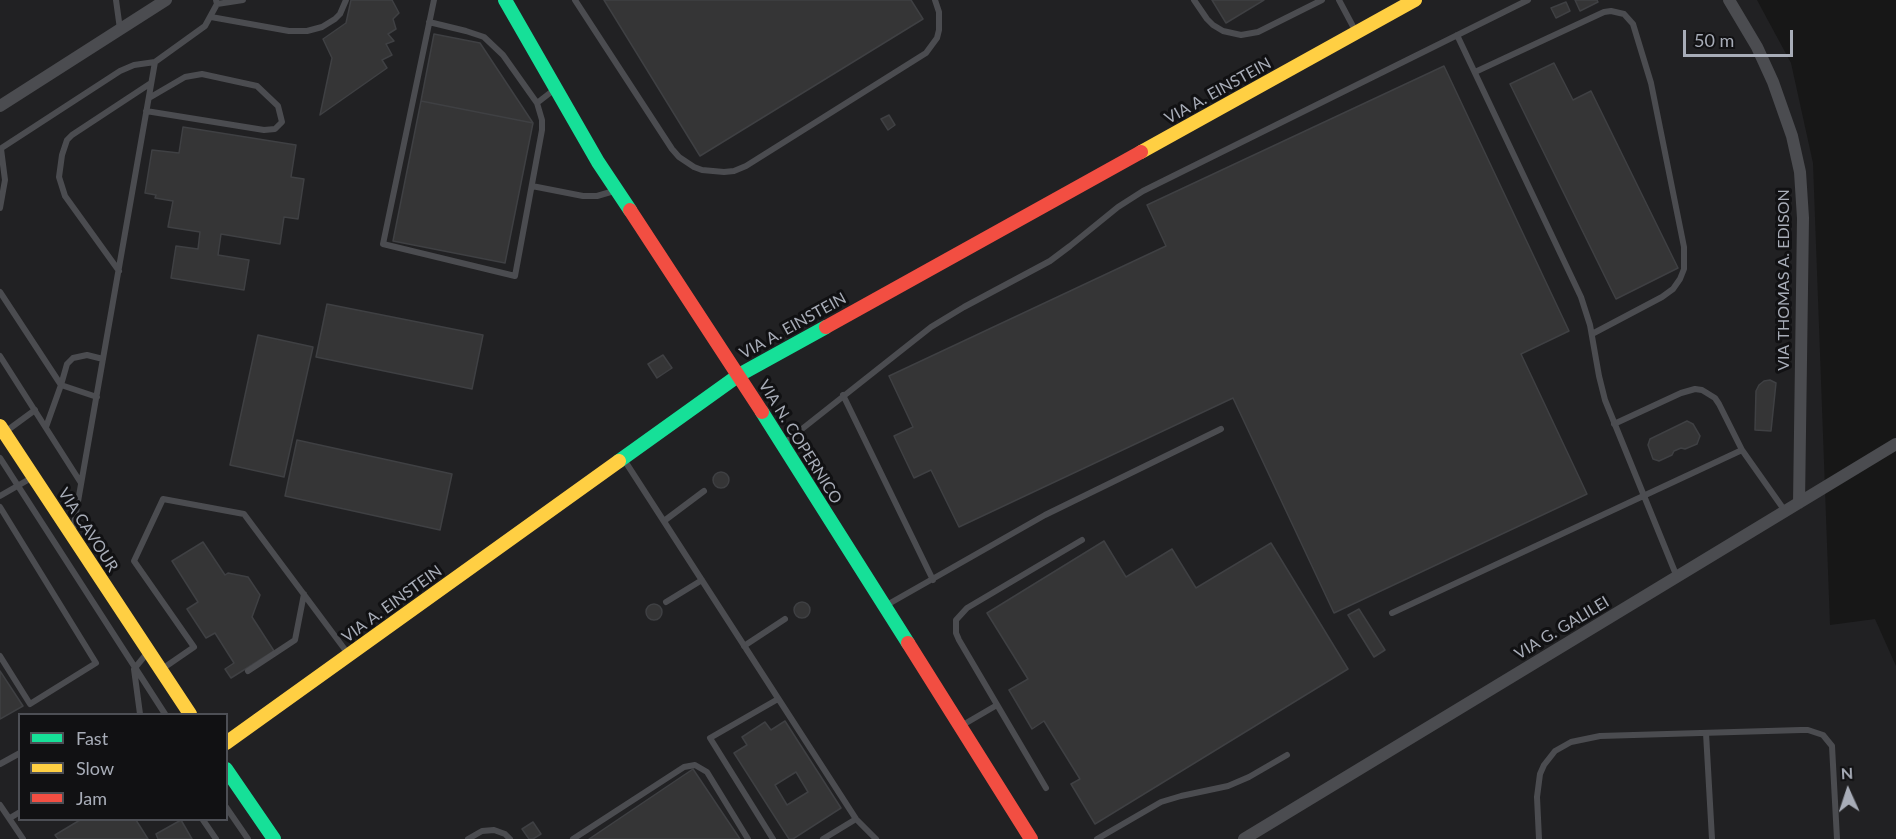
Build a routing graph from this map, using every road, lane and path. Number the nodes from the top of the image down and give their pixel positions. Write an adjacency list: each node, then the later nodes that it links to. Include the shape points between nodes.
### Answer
1 (116, 0): 18 (lane)
2 (166, 0): 18 (street)
3 (243, 0): 15 (lane)
4 (346, 0): 16 (lane, via 335,19 307,31)
5 (434, 0): 17 (lane)
6 (505, 0): 24 (street, VIA N. COPERNICO)
7 (575, 0): 8 (lane, via 672,149 694,167 724,172 746,166 926,53 939,30)
8 (935, 0)
9 (1194, 0): 10 (lane, via 1213,25 1240,35 1258,32)
10 (1322, 0)
11 (1339, 0): 19 (lane)
12 (1415, 0): 19 (street, VIA A. EINSTEIN)
13 (1528, 0): 20 (lane)
14 (1729, 0): 58 (street, VIA THOMAS A. EDISON, via 1773,82 1790,128 1800,172 1803,218)
15 (216, 2): 16 (lane)
16 (211, 17): 21 (lane, via 201,30)
17 (429, 22): 26 (lane, via 484,37 503,55); 30 (lane, via 383,244 515,276)
18 (120, 29): 27 (street)
19 (1357, 33): 38 (street, VIA A. EINSTEIN)
20 (1457, 35): 22 (lane); 40 (lane, via 1143,190 1050,261 931,327)
21 (155, 62): 23 (lane); 29 (lane, via 120,71)
22 (1475, 72): 35 (lane, via 1581,297); 35 (lane, via 1604,12 1618,11 1633,24 1651,82 1684,247 1684,269 1673,288 1662,297)
23 (151, 82): 25 (lane); 33 (lane, via 72,135 62,155 59,177 65,196)
24 (555, 89): 26 (lane); 31 (street, VIA N. COPERNICO)
25 (148, 98): 28 (lane); 28 (lane, via 190,75 236,80 261,89 278,106 282,122 275,129 264,130)
26 (537, 103): 30 (lane, via 542,130)
27 (0, 106)
28 (146, 111): 33 (lane)
29 (1, 149): 32 (lane, via 5,170)
30 (532, 186): 31 (lane, via 583,196)
31 (617, 190): 38 (street, VIA N. COPERNICO)
32 (0, 208)
33 (118, 271): 37 (lane)
34 (0, 292): 39 (lane)
35 (1592, 334): 43 (lane, via 1599,376)
36 (0, 356): 42 (lane)
37 (103, 359): 39 (lane, via 87,355 74,358); 41 (lane)
38 (740, 375): 47 (street, VIA N. COPERNICO); 51 (street, VIA A. EINSTEIN)
39 (61, 385): 41 (lane); 44 (lane)
40 (843, 395): 47 (lane); 65 (lane)
41 (97, 397): 53 (lane)
42 (35, 410): 44 (lane); 45 (lane)
43 (1614, 424): 49 (lane, via 1688,390 1702,390 1715,398); 57 (lane)
44 (46, 427): 53 (lane)
45 (2, 429): 52 (street, VIA CAVOUR)
46 (1221, 429): 65 (lane, via 1052,512)
47 (783, 444): 69 (street, VIA N. COPERNICO)
48 (1896, 444): 58 (street, VIA G. GALILEI)
49 (1743, 450): 57 (lane); 60 (lane)
50 (0, 458): 54 (lane)
51 (623, 458): 61 (lane); 74 (street, VIA A. EINSTEIN)
52 (33, 477): 54 (lane); 62 (street, VIA CAVOUR)
53 (81, 483): 62 (lane)
54 (17, 486): 56 (lane); 76 (lane)
55 (704, 491): 61 (lane)
56 (0, 496)
57 (1644, 498): 64 (lane); 70 (lane)
58 (1798, 503): 60 (street, VIA G. GALILEI)
59 (0, 507): 75 (lane, via 96,663 30,704)
60 (1785, 512): 64 (street, VIA G. GALILEI)
61 (664, 521): 66 (lane)
62 (72, 536): 73 (street, VIA CAVOUR)
63 (1082, 540): 80 (lane, via 967,608 956,620 959,640)
64 (1677, 578): 111 (street, VIA G. GALILEI)
65 (933, 579): 69 (lane)
66 (702, 580): 68 (lane); 72 (lane)
67 (304, 594): 74 (lane); 77 (lane, via 244,514 163,499 134,561 194,647); 78 (lane, via 295,640)
68 (666, 602)
69 (884, 607): 84 (street, VIA N. COPERNICO)
70 (1392, 613)
71 (785, 619): 72 (lane)
72 (744, 646): 79 (lane)
73 (148, 652): 76 (lane); 77 (street, VIA CAVOUR)
74 (350, 655): 86 (street, VIA A. EINSTEIN)
75 (0, 656)
76 (134, 669): 81 (lane); 82 (lane)
77 (160, 670): 83 (street, VIA CAVOUR)
78 (248, 671)
79 (778, 699): 96 (lane); 106 (lane, via 710,738)
80 (997, 705): 84 (lane); 91 (lane)
81 (140, 713)
82 (164, 713)
83 (189, 713)
84 (960, 726): 109 (street, VIA N. COPERNICO)
85 (1706, 733): 112 (lane, via 1599,736 1562,746 1540,774); 113 (lane); 114 (lane, via 1801,730 1823,735 1834,754)
86 (228, 742)
87 (18, 754): 89 (lane)
88 (1287, 754): 110 (lane, via 1228,786 1161,802)
89 (0, 764)
90 (228, 772): 101 (street)
91 (1046, 788)
92 (0, 806): 95 (lane)
93 (228, 810): 100 (lane)
94 (18, 813): 95 (lane)
95 (10, 818): 98 (lane)
96 (856, 819): 107 (lane); 108 (lane)
97 (204, 821): 99 (lane)
98 (23, 839)
99 (216, 839)
100 (248, 839)
101 (274, 839)
102 (468, 839): 103 (lane, via 494,830)
103 (510, 839)
104 (573, 839): 105 (lane, via 684,767 695,765 706,772)
105 (748, 839)
106 (773, 839)
107 (823, 839)
108 (876, 839)
109 (1031, 839)
110 (1097, 839)
111 (1244, 839)
112 (1539, 839)
113 (1712, 839)
114 (1837, 839)

